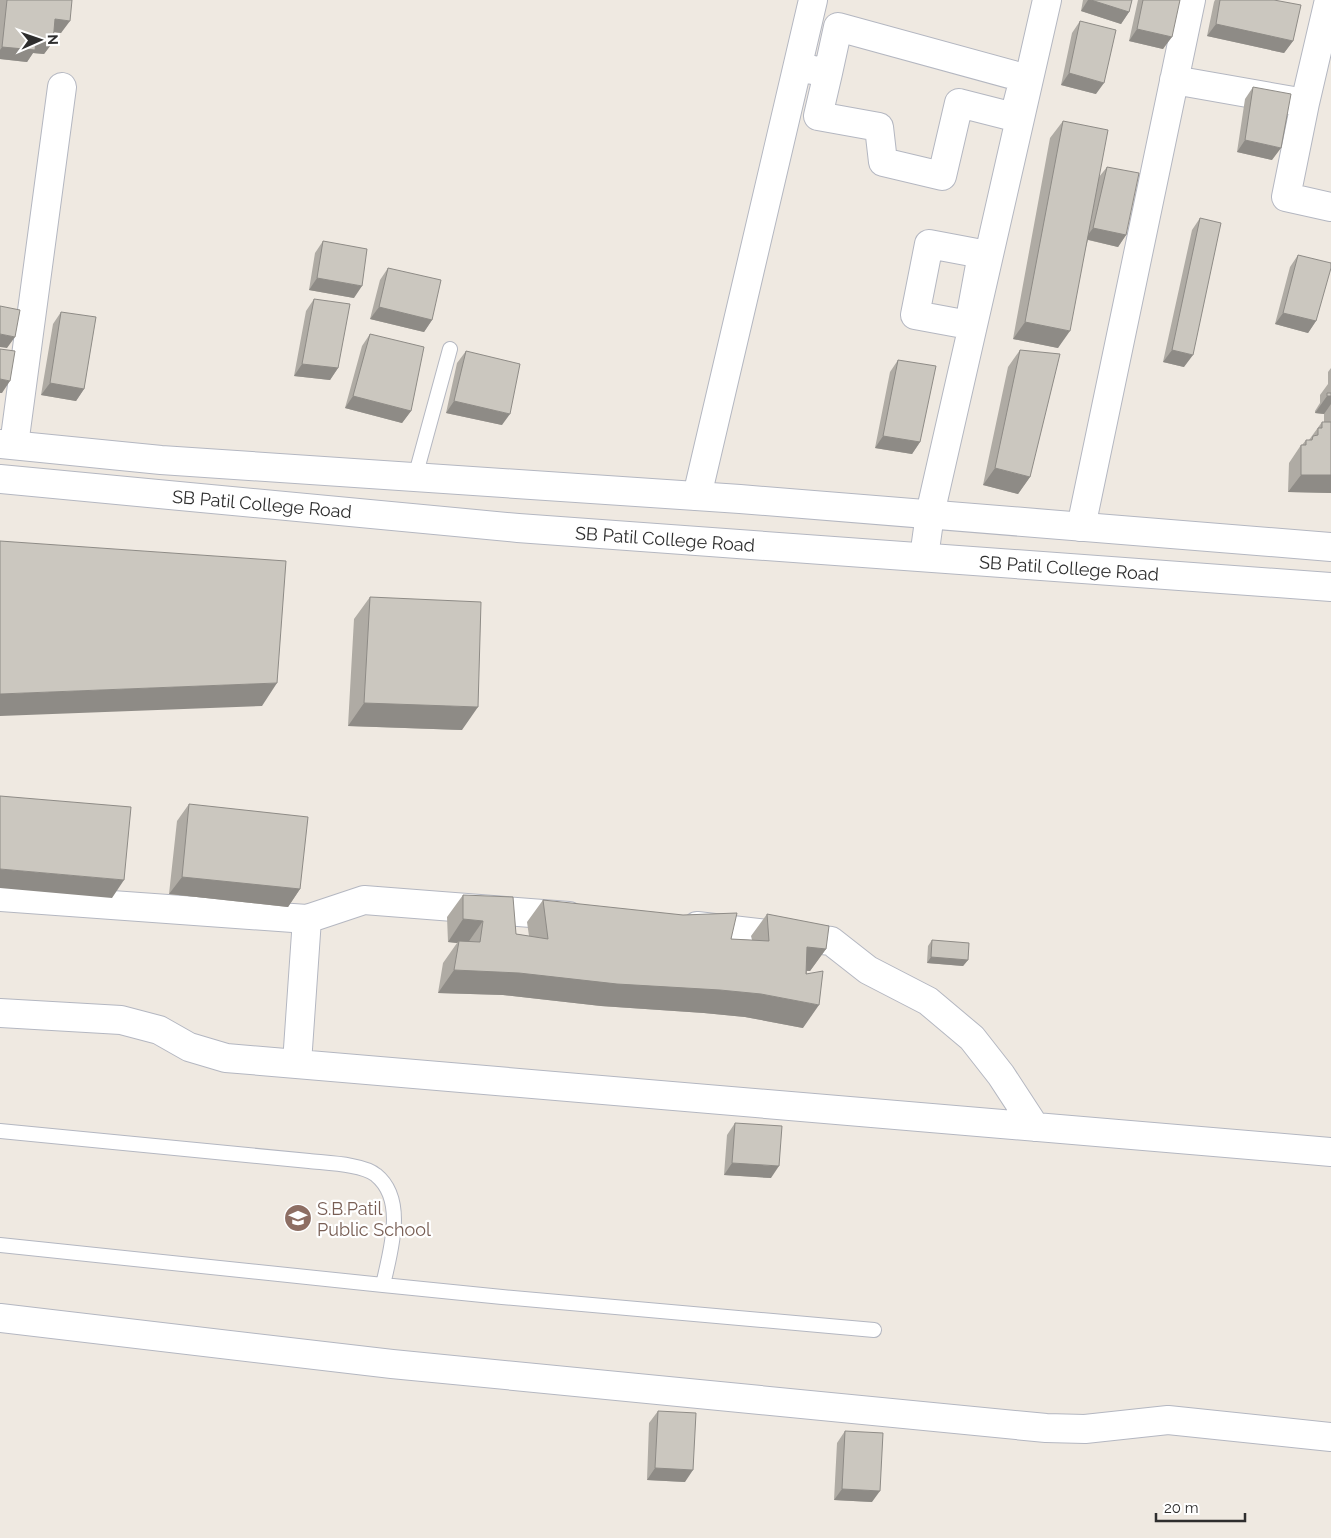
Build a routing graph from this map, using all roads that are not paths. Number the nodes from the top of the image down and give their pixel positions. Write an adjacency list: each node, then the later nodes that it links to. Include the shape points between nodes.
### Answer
1 (813, 0): 5 (street)
2 (1047, 0): 7 (street)
3 (1191, 0): 8 (street)
4 (1329, 0): 10 (street)
5 (798, 67): 6 (street); 17 (street)
6 (828, 73): 7 (street, via 838,27); 11 (street, via 818,116 879,127 883,162 942,176 959,103)
7 (1026, 78): 11 (street)
8 (1174, 80): 10 (street); 19 (street)
9 (62, 87): 14 (street)
10 (1305, 103): 12 (street, via 1286,196)
11 (1017, 117): 18 (street)
12 (1331, 207)
13 (450, 350): 15 (lane)
14 (7, 444): 15 (street, SB Patil College Road, via 161,460)
15 (414, 477): 17 (street, SB Patil College Road)
16 (0, 479): 21 (street, SB Patil College Road, via 518,528)
17 (697, 496): 18 (street, SB Patil College Road)
18 (930, 514): 19 (street, SB Patil College Road); 21 (street)
19 (1081, 526): 20 (street, SB Patil College Road)
20 (1331, 547)
21 (924, 557): 22 (street, SB Patil College Road)
22 (1331, 587)
23 (0, 897): 25 (street)
24 (590, 918): 25 (street, via 364,900)
25 (306, 919): 28 (street)
26 (668, 924): 29 (street, via 831,941 868,970 928,1001 972,1038)
27 (0, 1013): 28 (street, via 122,1020 159,1030 189,1047 226,1058)
28 (297, 1063): 29 (street)
29 (1035, 1127): 31 (street)
30 (0, 1130): 33 (lane, via 309,1160 354,1166 376,1174 390,1192 394,1216)
31 (1331, 1152)
32 (0, 1245): 33 (lane)
33 (384, 1284): 35 (lane)
34 (0, 1318): 36 (street, via 392,1364 1046,1428 1085,1429 1168,1420)
35 (874, 1330)
36 (1331, 1437)

